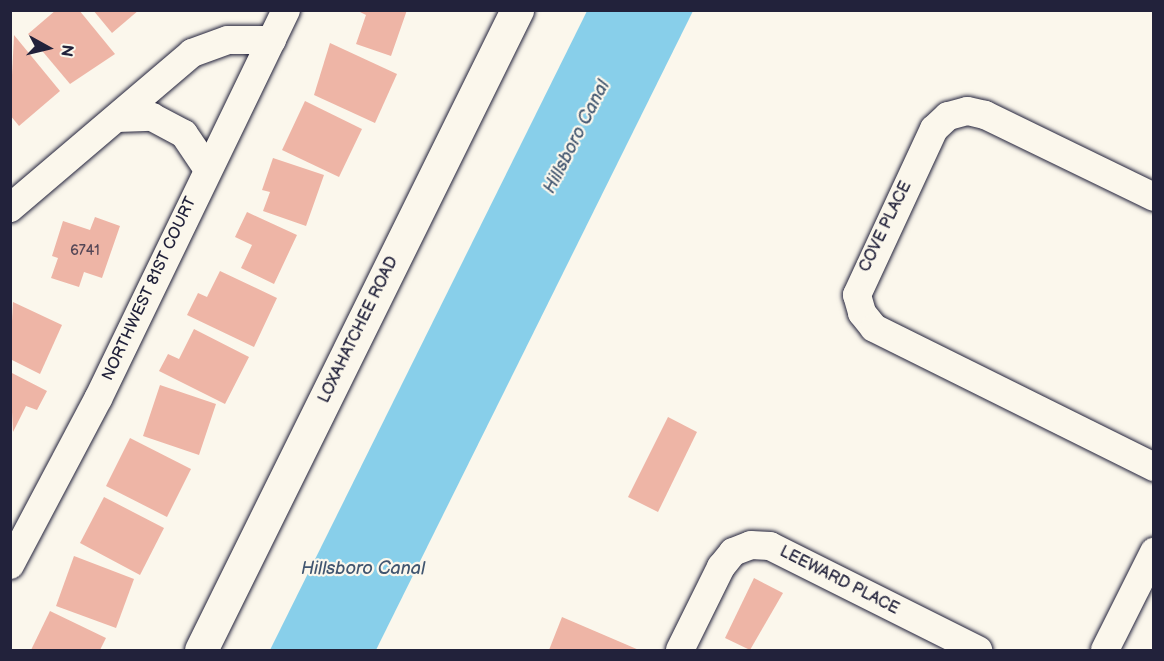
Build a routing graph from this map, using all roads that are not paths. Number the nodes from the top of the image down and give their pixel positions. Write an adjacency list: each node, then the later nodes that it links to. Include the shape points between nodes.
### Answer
1 (286, 10): 3 (street, NORTHWEST 81ST COURT)
2 (517, 10): 11 (main road, LOXAHATCHEE ROAD)
3 (272, 40): 4 (street, via 228,40 192,53); 5 (street, NORTHWEST 81ST COURT)
4 (117, 118): 5 (street, via 152,117 184,134); 7 (street)
5 (206, 167): 10 (street, NORTHWEST 81ST COURT, via 98,399)
6 (1154, 197): 8 (street, COVE PLACE, via 985,115 967,111 948,116 934,129 857,295 862,313 874,328)
7 (10, 208)
8 (1154, 467)
9 (1154, 552): 14 (street)
10 (10, 565)
11 (201, 651)
12 (680, 651): 13 (street, LEEWARD PLACE, via 721,567 733,552 751,545 770,546)
13 (978, 651)
14 (1105, 651)

